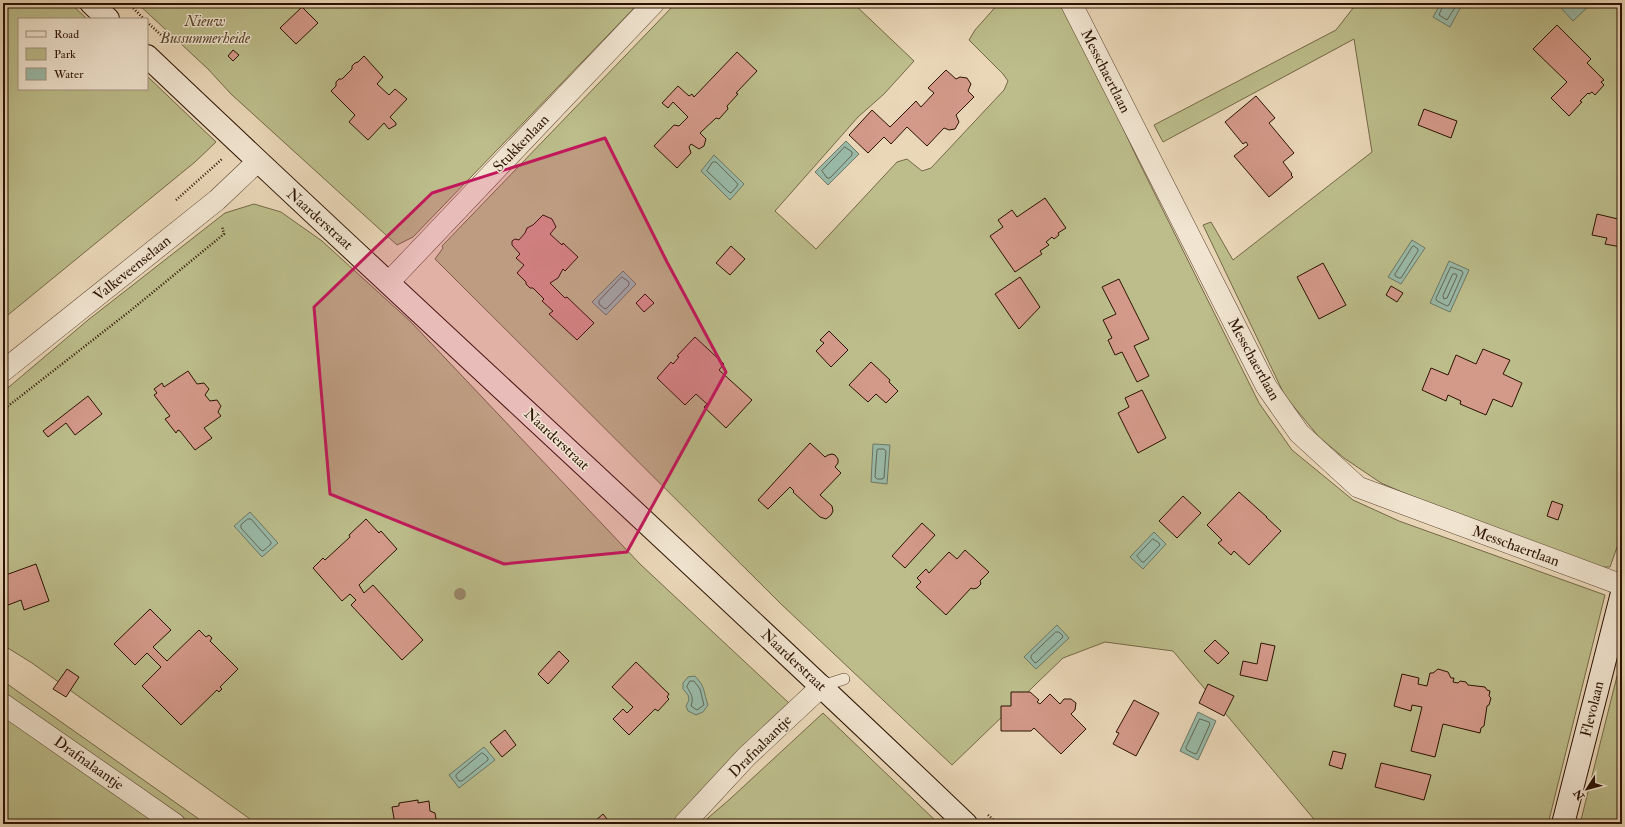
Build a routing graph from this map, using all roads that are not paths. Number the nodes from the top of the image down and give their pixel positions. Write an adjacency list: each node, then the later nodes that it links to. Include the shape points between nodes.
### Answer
1 (91, 3): 4 (street)
2 (654, 3): 7 (street, Stukkenlaan)
3 (1071, 3): 9 (street, Messchaertlaan, via 1266,386 1299,433 1358,487)
4 (107, 18)
5 (148, 57): 6 (street, Naarderstraat)
6 (257, 162): 7 (street, Naarderstraat); 8 (street, Valkeveenselaan, via 217,200)
7 (389, 282): 12 (street, Naarderstraat)
8 (3, 371)
9 (1622, 585)
10 (1622, 593): 17 (street, Flevolaan)
11 (844, 679): 12 (lane, Drafnalaantje)
12 (822, 686): 15 (street, Drafnalaantje, via 746,757); 16 (street, Naarderstraat)
13 (3, 704): 14 (street, Drafnalaantje)
14 (175, 824)
15 (684, 824)
16 (966, 824)
17 (1563, 824)

